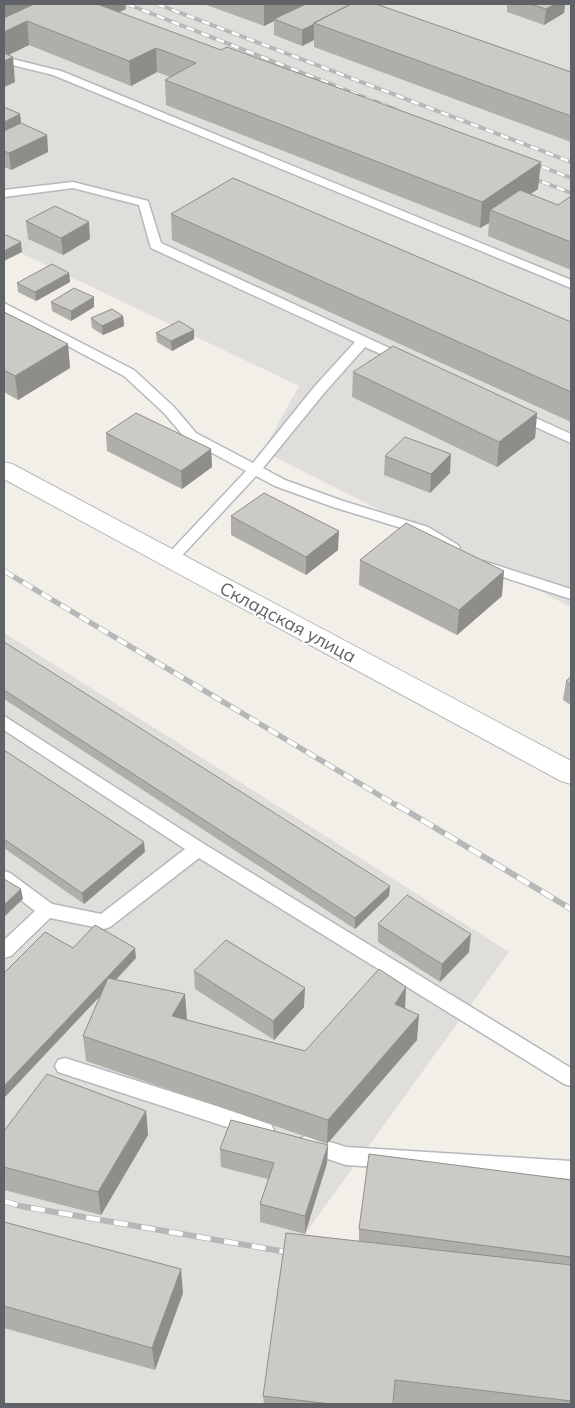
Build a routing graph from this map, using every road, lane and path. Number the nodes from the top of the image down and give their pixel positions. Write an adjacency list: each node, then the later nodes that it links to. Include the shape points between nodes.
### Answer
1 (4, 60): 3 (lane, via 57,73)
2 (4, 194): 5 (lane, via 73,185 144,203 155,245)
3 (571, 284)
4 (4, 307): 10 (lane, via 129,373 169,410 191,436)
5 (363, 342): 6 (lane); 10 (lane)
6 (417, 367)
7 (508, 409): 8 (lane)
8 (571, 439)
9 (4, 469): 11 (street, Складская улица)
10 (255, 469): 11 (lane); 12 (lane, via 338,504 423,530 483,566)
11 (171, 559): 14 (street, Складская улица)
12 (571, 594)
13 (4, 722): 15 (lane)
14 (571, 774)
15 (198, 849): 17 (lane, via 104,922); 20 (lane)
16 (4, 878): 17 (lane)
17 (47, 910): 18 (lane)
18 (4, 951)
19 (65, 1066): 21 (lane, via 346,1156)
20 (571, 1078)
21 (571, 1170)

